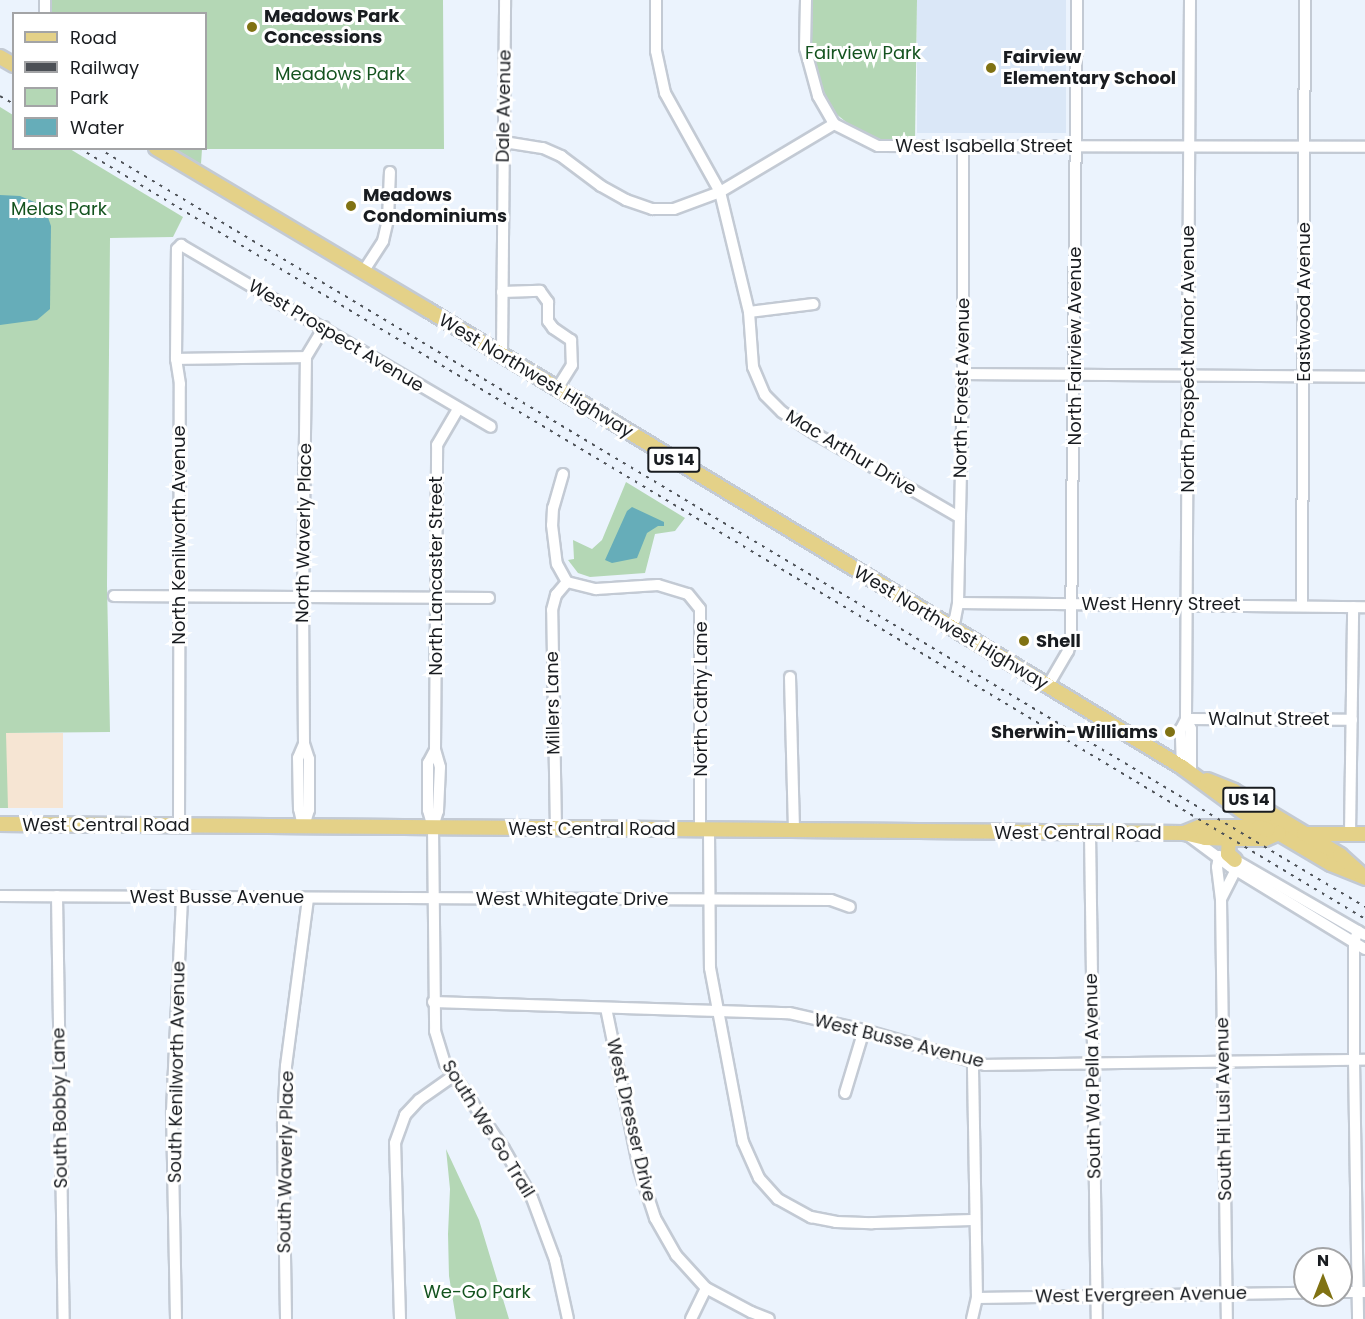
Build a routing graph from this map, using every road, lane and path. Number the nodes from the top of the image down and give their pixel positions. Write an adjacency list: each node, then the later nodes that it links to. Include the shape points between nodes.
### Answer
1 (505, 0): 8 (street, Dale Avenue)
2 (656, 0): 16 (street, Mac Arthur Drive, via 656,51 664,93)
3 (806, 0): 7 (street, via 805,48 818,96)
4 (1077, 0): 11 (street, North Fairview Avenue)
5 (1190, 0): 9 (street, North Prospect Manor Avenue)
6 (1305, 0): 12 (street, Eastwood Avenue)
7 (834, 123): 10 (street, West Isabella Street, via 878,146); 16 (street)
8 (504, 142): 16 (street, via 543,148 561,156 601,186 652,209 674,208); 19 (street, Dale Avenue)
9 (1190, 146): 11 (street, West Isabella Street); 12 (street, West Isabella Street); 28 (street, North Prospect Manor Avenue)
10 (963, 147): 11 (street, West Isabella Street); 26 (street, North Forest Avenue)
11 (1076, 147): 27 (street, North Fairview Avenue)
12 (1304, 147): 13 (street, West Isabella Street); 29 (street, Eastwood Avenue)
13 (1365, 147)
14 (159, 150): 18 (main road, West Northwest Highway / US 14)
15 (390, 172): 18 (street, via 388,219 382,241)
16 (720, 192): 21 (street, Mac Arthur Drive)
17 (181, 245): 22 (street, West Prospect Avenue); 25 (street, North Kenilworth Avenue, via 177,252)
18 (363, 272): 23 (main road, West Northwest Highway / US 14)
19 (502, 292): 23 (street, Dale Avenue); 31 (street, via 540,291 548,302 548,321 571,340 572,365)
20 (814, 304): 21 (street)
21 (749, 312): 35 (street, Mac Arthur Drive, via 753,367 765,395 782,412)
22 (324, 327): 24 (street); 32 (street, West Prospect Avenue)
23 (502, 356): 31 (main road, West Northwest Highway / US 14)
24 (306, 357): 25 (street); 39 (street, North Waverly Place)
25 (176, 359): 38 (street, North Kenilworth Avenue, via 180,384)
26 (963, 374): 27 (street); 35 (street, North Forest Avenue)
27 (1075, 374): 28 (street); 43 (street, North Fairview Avenue)
28 (1188, 375): 29 (street); 44 (street, North Prospect Manor Avenue)
29 (1304, 376): 30 (street); 45 (street, Eastwood Avenue)
30 (1365, 377)
31 (557, 389): 48 (main road, West Northwest Highway / US 14)
32 (458, 409): 33 (street, West Prospect Avenue); 41 (street, North Lancaster Street, via 437,445)
33 (491, 427)
34 (564, 474): 36 (street, via 552,525 557,564)
35 (959, 517): 42 (street, North Forest Avenue)
36 (567, 582): 60 (street, Millers Lane, via 556,595 552,610); 61 (street, North Cathy Lane, via 596,589 658,585 688,594 700,609)
37 (114, 596): 38 (street)
38 (179, 597): 39 (street); 56 (street, North Kenilworth Avenue)
39 (303, 598): 41 (street); 57 (street, North Waverly Place, via 304,744 298,758 299,810)
40 (489, 598): 41 (street)
41 (435, 599): 58 (street, North Lancaster Street, via 435,750 440,767 438,811)
42 (958, 603): 43 (street, West Henry Street); 48 (street, North Forest Avenue)
43 (1072, 603): 44 (street, West Henry Street); 50 (street, North Fairview Avenue, via 1070,646)
44 (1187, 604): 45 (street, West Henry Street); 51 (street, North Prospect Manor Avenue)
45 (1302, 605): 46 (street, West Henry Street)
46 (1353, 607): 47 (street, West Henry Street); 52 (street)
47 (1365, 607)
48 (950, 628): 50 (main road, West Northwest Highway / US 14)
49 (790, 678): 62 (street)
50 (1047, 687): 53 (main road, West Northwest Highway / US 14)
51 (1186, 719): 52 (street, Walnut Street); 53 (street, North Prospect Manor Avenue, via 1191,729)
52 (1352, 720): 67 (street)
53 (1186, 770): 54 (main road, West Northwest Highway / US 14); 66 (main road, West Northwest Highway / US 14, via 1234,791)
54 (1244, 812): 59 (main road, via 1244,821); 65 (main road, West Northwest Highway / US 14)
55 (0, 824): 56 (main road, West Central Road)
56 (179, 826): 57 (main road, West Central Road)
57 (304, 826): 58 (main road, West Central Road)
58 (433, 827): 60 (main road, West Central Road); 77 (street, South We Go Trail)
59 (1238, 827): 64 (main road, West Central Road, via 1199,827); 65 (main road, West Central Road, via 1259,827)
60 (556, 829): 61 (main road, West Central Road)
61 (705, 830): 62 (main road, West Central Road); 78 (street, North Cathy Lane)
62 (794, 830): 63 (main road, West Central Road)
63 (1090, 833): 64 (main road, West Central Road); 91 (street, South Wa Pella Avenue)
64 (1184, 833): 69 (main road, West Central Road); 70 (street)
65 (1279, 833): 66 (main road, West Central Road); 69 (main road, West Central Road, via 1265,839); 72 (main road, West Northwest Highway / US 14, via 1331,864)
66 (1304, 834): 67 (main road, West Central Road); 72 (main road, West Northwest Highway / US 14, via 1340,855)
67 (1350, 834): 68 (main road, West Central Road)
68 (1365, 834)
69 (1229, 839): 71 (main road, via 1228,854)
70 (1219, 856): 71 (street); 79 (street, South Hi Lusi Avenue, via 1217,885)
71 (1235, 865): 79 (street, South Hi Lusi Avenue); 81 (street); 82 (street)
72 (1365, 877)
73 (0, 896): 74 (street, West Busse Avenue)
74 (57, 896): 75 (street, West Busse Avenue); 101 (street, South Bobby Lane)
75 (182, 897): 76 (street, West Busse Avenue); 102 (street, South Kenilworth Avenue, via 172,1111)
76 (308, 898): 77 (street, West Busse Avenue); 103 (street, South Waverly Place, via 283,1117)
77 (434, 899): 78 (street, West Whitegate Drive); 84 (street, South We Go Trail)
78 (710, 899): 80 (street, West Whitegate Drive, via 831,900); 86 (street, North Cathy Lane, via 710,968)
79 (1221, 899): 88 (street, South Hi Lusi Avenue)
80 (850, 907)
81 (1361, 933): 82 (street)
82 (1354, 942): 83 (street); 89 (street)
83 (1365, 949)
84 (433, 1002): 85 (street, West Busse Avenue); 92 (street, South We Go Trail, via 439,1048)
85 (606, 1008): 86 (street, West Busse Avenue); 95 (street, West Dresser Drive, via 639,1170 655,1218 676,1255)
86 (717, 1009): 87 (street, West Busse Avenue, via 789,1013); 94 (street, North Cathy Lane, via 743,1142 759,1178 778,1199 811,1217 836,1222)
87 (864, 1030): 90 (street, West Busse Avenue); 93 (street)
88 (1224, 1060): 89 (street, West Busse Avenue); 91 (street, West Busse Avenue); 98 (street, South Hi Lusi Avenue)
89 (1359, 1060): 96 (street)
90 (973, 1062): 91 (street, West Busse Avenue); 94 (street)
91 (1093, 1063): 99 (street, South Wa Pella Avenue)
92 (453, 1076): 104 (street, via 405,1115 395,1143); 105 (street, South We Go Trail, via 504,1149 532,1198 555,1260)
93 (845, 1093)
94 (975, 1220): 100 (street)
95 (706, 1288): 106 (street); 107 (street, West Dresser Drive)
96 (1361, 1292): 111 (street)
97 (1293, 1293): 98 (street, West Evergreen Avenue)
98 (1227, 1294): 99 (street, West Evergreen Avenue); 110 (street, South Hi Lusi Avenue)
99 (1096, 1295): 100 (street, West Evergreen Avenue); 109 (street, South Wa Pella Avenue)
100 (977, 1298): 108 (street)
101 (64, 1319)
102 (176, 1319)
103 (286, 1319)
104 (400, 1319)
105 (568, 1319)
106 (691, 1319)
107 (769, 1319)
108 (972, 1319)
109 (1097, 1319)
110 (1227, 1319)
111 (1359, 1319)

